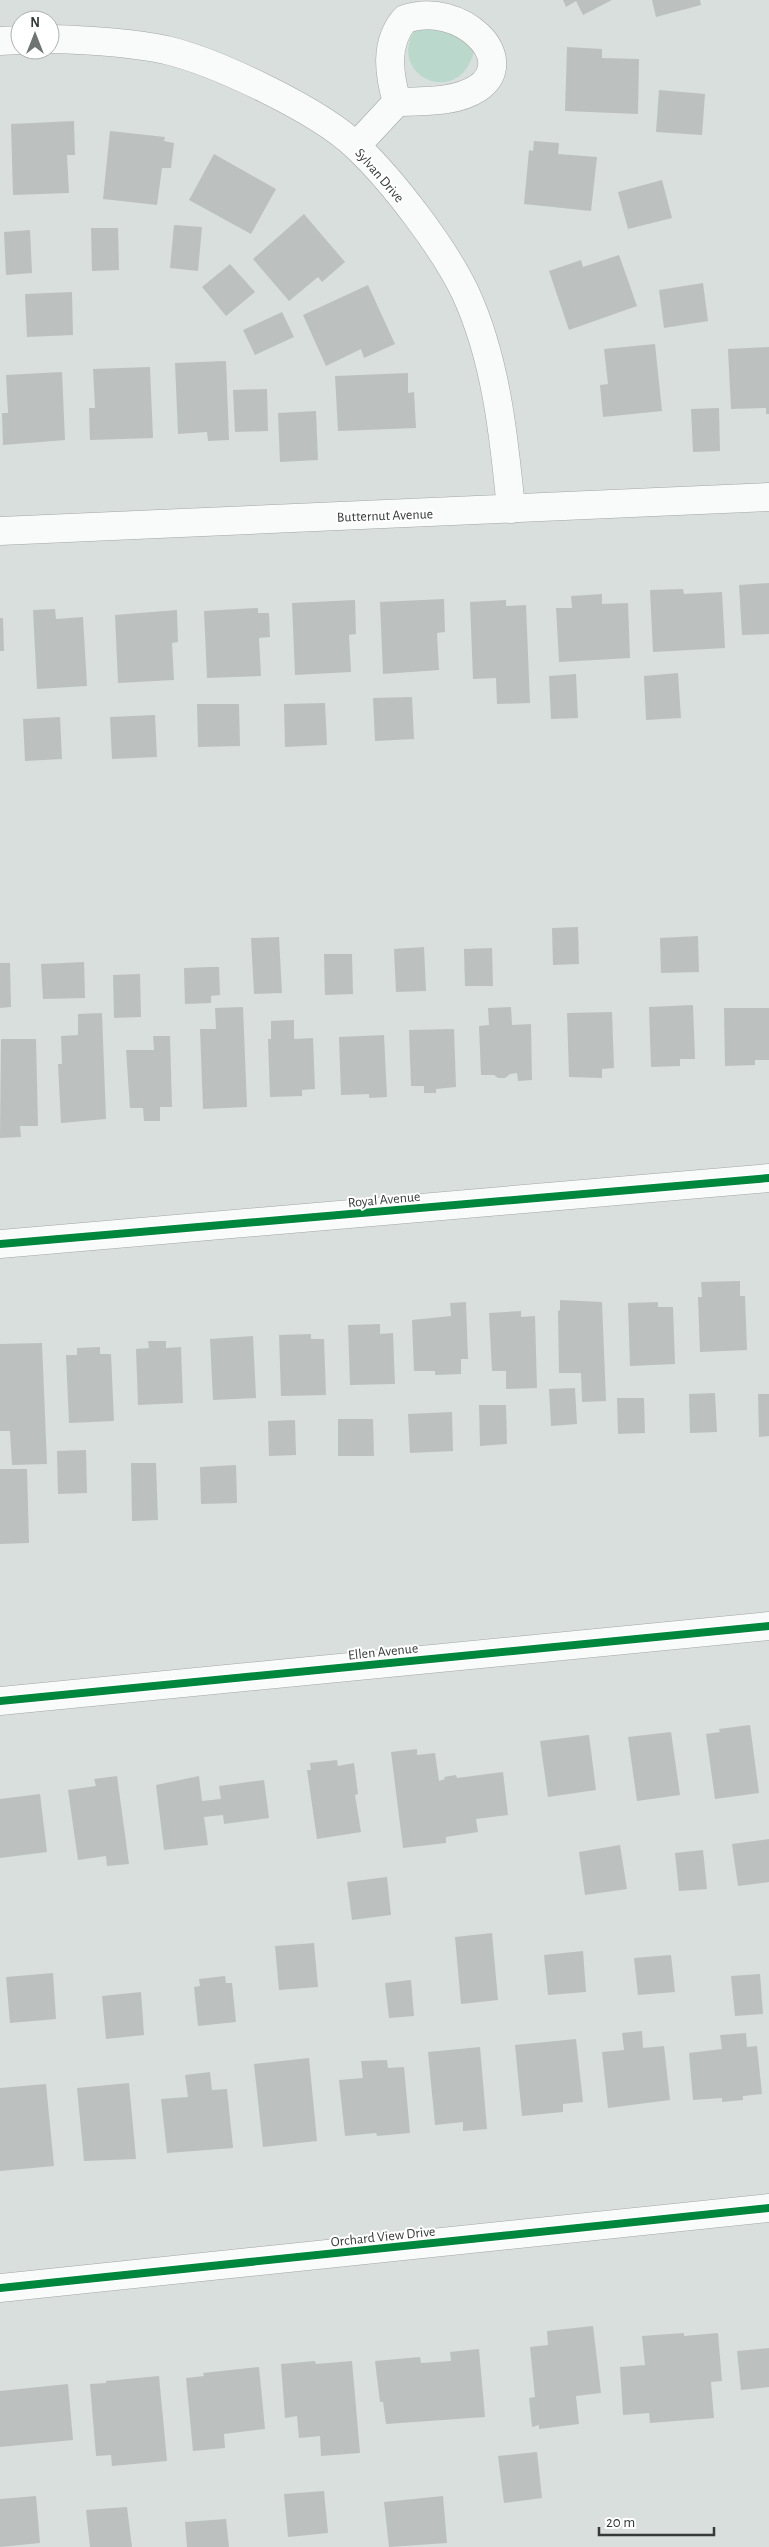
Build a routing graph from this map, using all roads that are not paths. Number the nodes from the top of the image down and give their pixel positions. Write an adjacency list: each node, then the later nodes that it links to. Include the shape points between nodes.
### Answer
1 (60, 40): 3 (street, Sylvan Drive, via 124,43 168,51 220,69 315,116)
2 (397, 102): 3 (street)
3 (356, 146): 5 (street, Sylvan Drive, via 429,234 465,292 488,362)
4 (769, 497): 5 (street, Butternut Avenue)
5 (511, 509): 6 (street, Butternut Avenue)
6 (0, 531)
7 (769, 1178): 8 (street, Royal Avenue)
8 (0, 1244)
9 (769, 1626): 10 (street, Ellen Avenue)
10 (0, 1701)
11 (769, 2208): 12 (street, Orchard View Drive)
12 (0, 2288)

